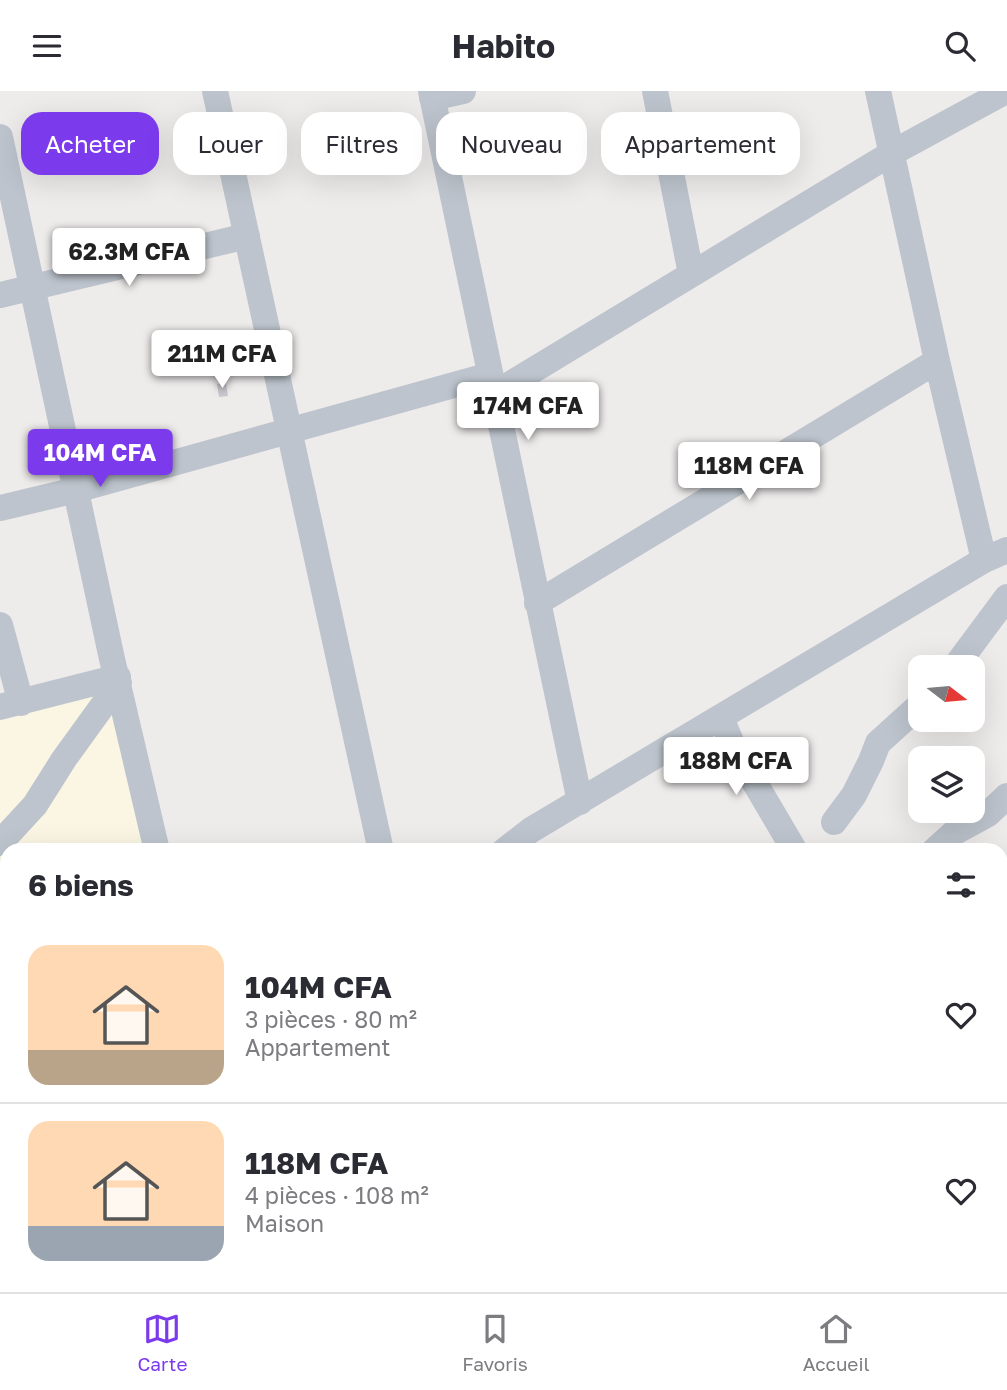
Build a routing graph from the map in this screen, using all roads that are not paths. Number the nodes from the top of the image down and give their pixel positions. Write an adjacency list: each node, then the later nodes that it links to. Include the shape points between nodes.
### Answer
1 (215, 91): 9 (street)
2 (463, 91): 6 (street)
3 (655, 91): 10 (street)
4 (878, 91): 8 (street)
5 (1006, 91): 8 (street)
6 (432, 95): 14 (street)
7 (0, 137): 11 (street)
8 (892, 153): 10 (street); 13 (street)
9 (247, 236): 11 (street); 15 (street)
10 (691, 274): 14 (street)
11 (32, 287): 12 (street); 16 (street)
12 (0, 295)
13 (937, 361): 18 (street); 20 (street)
14 (492, 385): 15 (street); 20 (street)
15 (290, 429): 16 (street); 32 (street)
16 (76, 490): 17 (street); 23 (street)
17 (0, 508)
18 (996, 555): 26 (street)
19 (1007, 597): 22 (street)
20 (537, 603): 28 (street)
21 (0, 625): 24 (street)
22 (964, 655)
23 (118, 680): 24 (street); 30 (street, via 35,805); 31 (street)
24 (10, 705)
25 (908, 716): 29 (street, via 878,743 862,781)
26 (722, 718): 28 (street); 34 (street, via 733,746)
27 (1007, 796): 35 (street)
28 (580, 802): 33 (street)
29 (834, 822)
30 (0, 843)
31 (155, 843)
32 (379, 843)
33 (514, 843)
34 (790, 843)
35 (943, 843)

